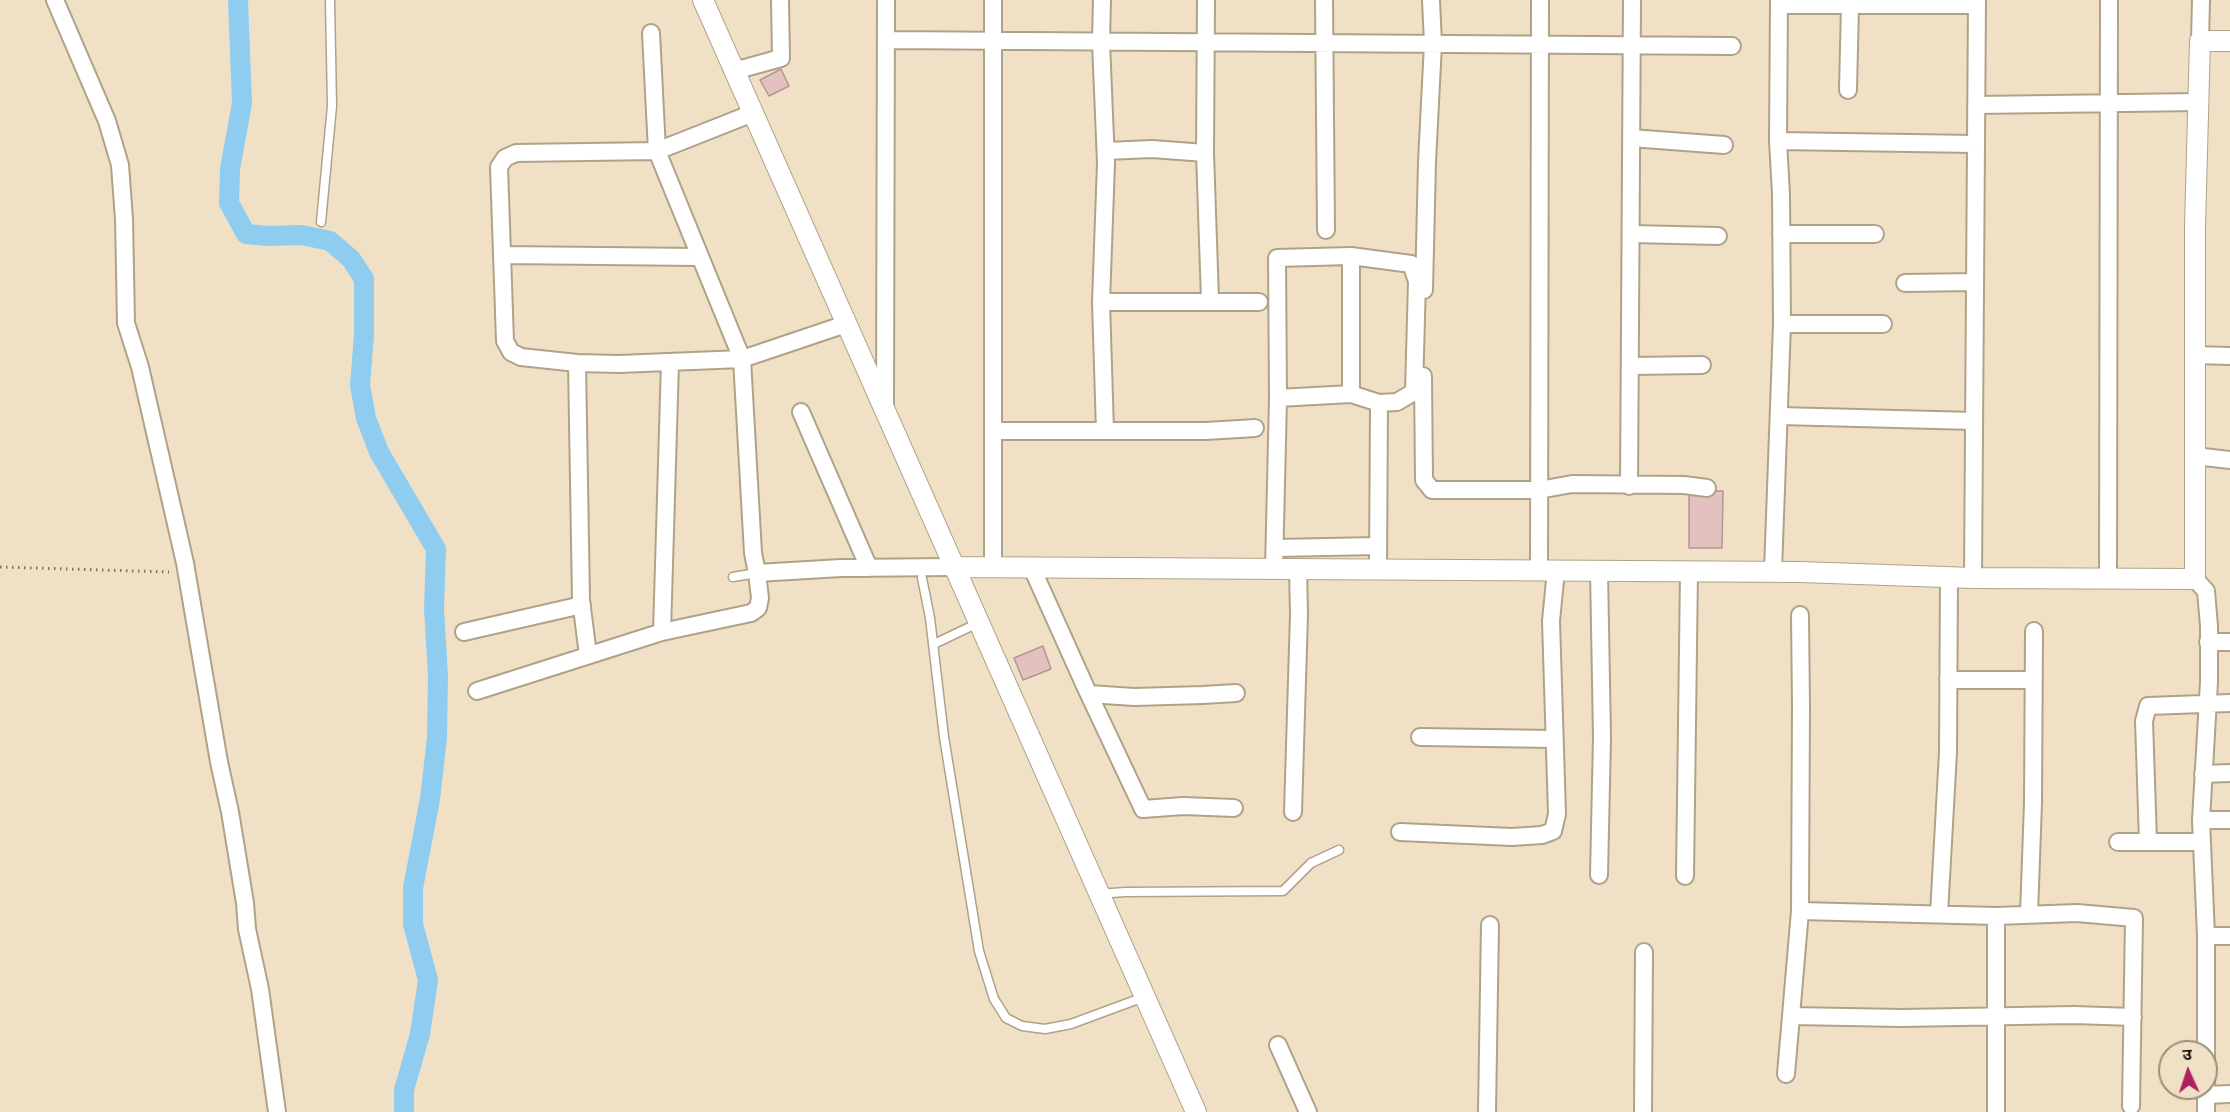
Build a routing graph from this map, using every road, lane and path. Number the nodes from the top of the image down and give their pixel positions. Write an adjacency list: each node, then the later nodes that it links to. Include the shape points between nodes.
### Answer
1 (55, 0): 96 (street, via 107,121 120,165 126,323 140,367)
2 (330, 0): 43 (lane, via 332,106)
3 (703, 0): 30 (street)
4 (780, 0): 30 (street, via 781,58)
5 (886, 0): 19 (street)
6 (993, 0): 20 (street)
7 (1102, 0): 22 (street)
8 (1206, 0): 24 (street)
9 (1324, 0): 25 (street)
10 (1431, 0): 26 (street)
11 (1540, 0): 27 (street)
12 (1632, 0): 28 (street)
13 (2109, 0): 33 (street)
14 (2201, 0): 21 (street)
15 (1977, 2): 17 (street); 34 (street)
16 (1779, 3): 17 (street); 37 (street)
17 (1850, 5): 31 (street)
18 (651, 33): 40 (street)
19 (886, 40): 20 (street); 71 (street)
20 (993, 41): 22 (street); 76 (street)
21 (2200, 41): 23 (street); 32 (street)
22 (1101, 42): 24 (street); 41 (street)
23 (2230, 42)
24 (1206, 43): 25 (street); 42 (street)
25 (1323, 44): 26 (street); 44 (street)
26 (1433, 44): 27 (street); 81 (street, via 1422,336 1424,480 1432,490)
27 (1540, 45): 28 (street); 81 (street)
28 (1632, 45): 29 (street); 36 (street)
29 (1732, 46)
30 (734, 71): 35 (street)
31 (1848, 90)
32 (2199, 102): 33 (street); 60 (street)
33 (2109, 103): 34 (street); 102 (street)
34 (1976, 105): 38 (street)
35 (753, 113): 40 (street); 57 (street)
36 (1631, 138): 39 (street); 45 (street)
37 (1778, 141): 38 (street); 46 (street)
38 (1976, 144): 52 (street)
39 (1724, 145)
40 (657, 151): 49 (street, via 516,153 505,158 499,167); 51 (street)
41 (1106, 151): 42 (street); 55 (street)
42 (1205, 153): 54 (street)
43 (321, 222)
44 (1326, 230)
45 (1631, 234): 48 (street); 66 (street)
46 (1781, 234): 47 (street); 58 (street)
47 (1875, 234)
48 (1718, 236)
49 (503, 255): 51 (street); 64 (street, via 505,341 511,352 521,357)
50 (1351, 256): 67 (street); 68 (street, via 1277,258); 69 (street, via 1411,264 1417,281 1414,392 1396,402)
51 (699, 257): 62 (street)
52 (1975, 282): 53 (street); 73 (street)
53 (1905, 283)
54 (1210, 300): 55 (street); 56 (street)
55 (1101, 302): 75 (street)
56 (1259, 302)
57 (846, 324): 62 (street); 71 (street)
58 (1782, 324): 59 (street); 72 (street)
59 (1883, 324)
60 (2195, 355): 61 (street); 77 (street)
61 (2230, 356)
62 (742, 359): 63 (street); 97 (street)
63 (669, 362): 64 (street); 109 (street)
64 (577, 363): 104 (street)
65 (1702, 365): 66 (street)
66 (1630, 366): 79 (street)
67 (1351, 394): 68 (street); 69 (street)
68 (1278, 398): 83 (street)
69 (1379, 403): 82 (street)
70 (801, 412): 87 (street)
71 (885, 414): 85 (street)
72 (1780, 416): 73 (street); 94 (street)
73 (1974, 421): 101 (street)
74 (1255, 428): 75 (street)
75 (1105, 431): 76 (street)
76 (993, 432): 86 (street)
77 (2195, 456): 78 (street); 103 (street)
78 (2230, 460)
79 (1629, 486): 80 (street); 81 (street, via 1572,484)
80 (1707, 488)
81 (1539, 490): 92 (street)
82 (1378, 544): 83 (street); 91 (street)
83 (1275, 546): 89 (street)
84 (0, 567): 96 (path)
85 (953, 567): 86 (street); 87 (street); 106 (street)
86 (993, 567): 88 (street)
87 (868, 568): 97 (street)
88 (1032, 568): 89 (street); 118 (street)
89 (1274, 569): 90 (street)
90 (1298, 569): 91 (street); 126 (street)
91 (1378, 569): 92 (street)
92 (1548, 570): 93 (street); 122 (street)
93 (1599, 570): 95 (street); 134 (street)
94 (1773, 571): 95 (street); 99 (street)
95 (1689, 572): 135 (street)
96 (187, 573): 154 (street, via 260,989)
97 (757, 573): 98 (lane); 109 (street, via 760,598 758,608 751,613)
98 (733, 577)
99 (1949, 577): 101 (street); 114 (street)
100 (922, 578): 112 (lane)
101 (1972, 578): 102 (street)
102 (2108, 579): 103 (street)
103 (2195, 579): 110 (street, via 2206,591)
104 (582, 605): 108 (street); 113 (street)
105 (1800, 615): 137 (street)
106 (978, 623): 112 (lane); 136 (street)
107 (2034, 631): 115 (street)
108 (464, 632)
109 (662, 632): 113 (street)
110 (2208, 642): 111 (street); 119 (street)
111 (2230, 642)
112 (934, 644): 145 (lane, via 944,737 979,951 994,999 1006,1018 1022,1026 1045,1029 1071,1024)
113 (588, 655): 116 (street)
114 (1947, 680): 115 (street); 138 (street, via 1948,752)
115 (2034, 680): 139 (street)
116 (477, 691)
117 (1236, 693): 118 (street, via 1134,697)
118 (1089, 694): 125 (street, via 1143,808)
119 (2207, 703): 120 (street); 124 (street); 131 (street, via 2148,706 2145,711)
120 (2230, 703)
121 (1420, 737): 122 (street)
122 (1554, 739): 129 (street, via 1557,814 1552,831 1512,837)
123 (2230, 773): 124 (street)
124 (2204, 774): 127 (street)
125 (1234, 808)
126 (1293, 812)
127 (2201, 820): 128 (street); 132 (street)
128 (2230, 820)
129 (1400, 832)
130 (2118, 842): 131 (street)
131 (2148, 842): 132 (street)
132 (2202, 842): 142 (street)
133 (1339, 850): 136 (lane, via 1311,863 1282,891)
134 (1599, 874)
135 (1685, 876)
136 (1098, 894): 145 (street)
137 (1800, 911): 138 (street); 147 (street)
138 (1939, 914): 140 (street)
139 (2029, 914): 140 (street); 148 (street, via 2134,918)
140 (1996, 916): 146 (street)
141 (1490, 926): 157 (street)
142 (2206, 936): 143 (street); 152 (street)
143 (2230, 936)
144 (1644, 952): 158 (street)
145 (1144, 997): 155 (street)
146 (1997, 1015): 147 (street); 148 (street); 159 (street)
147 (1791, 1016): 150 (street)
148 (2133, 1017): 153 (street)
149 (1278, 1045): 156 (street)
150 (1786, 1074)
151 (2230, 1095): 152 (street)
152 (2206, 1103)
153 (2131, 1106)
154 (277, 1112)
155 (1196, 1112)
156 (1308, 1112)
157 (1487, 1112)
158 (1643, 1112)
159 (1996, 1112)

